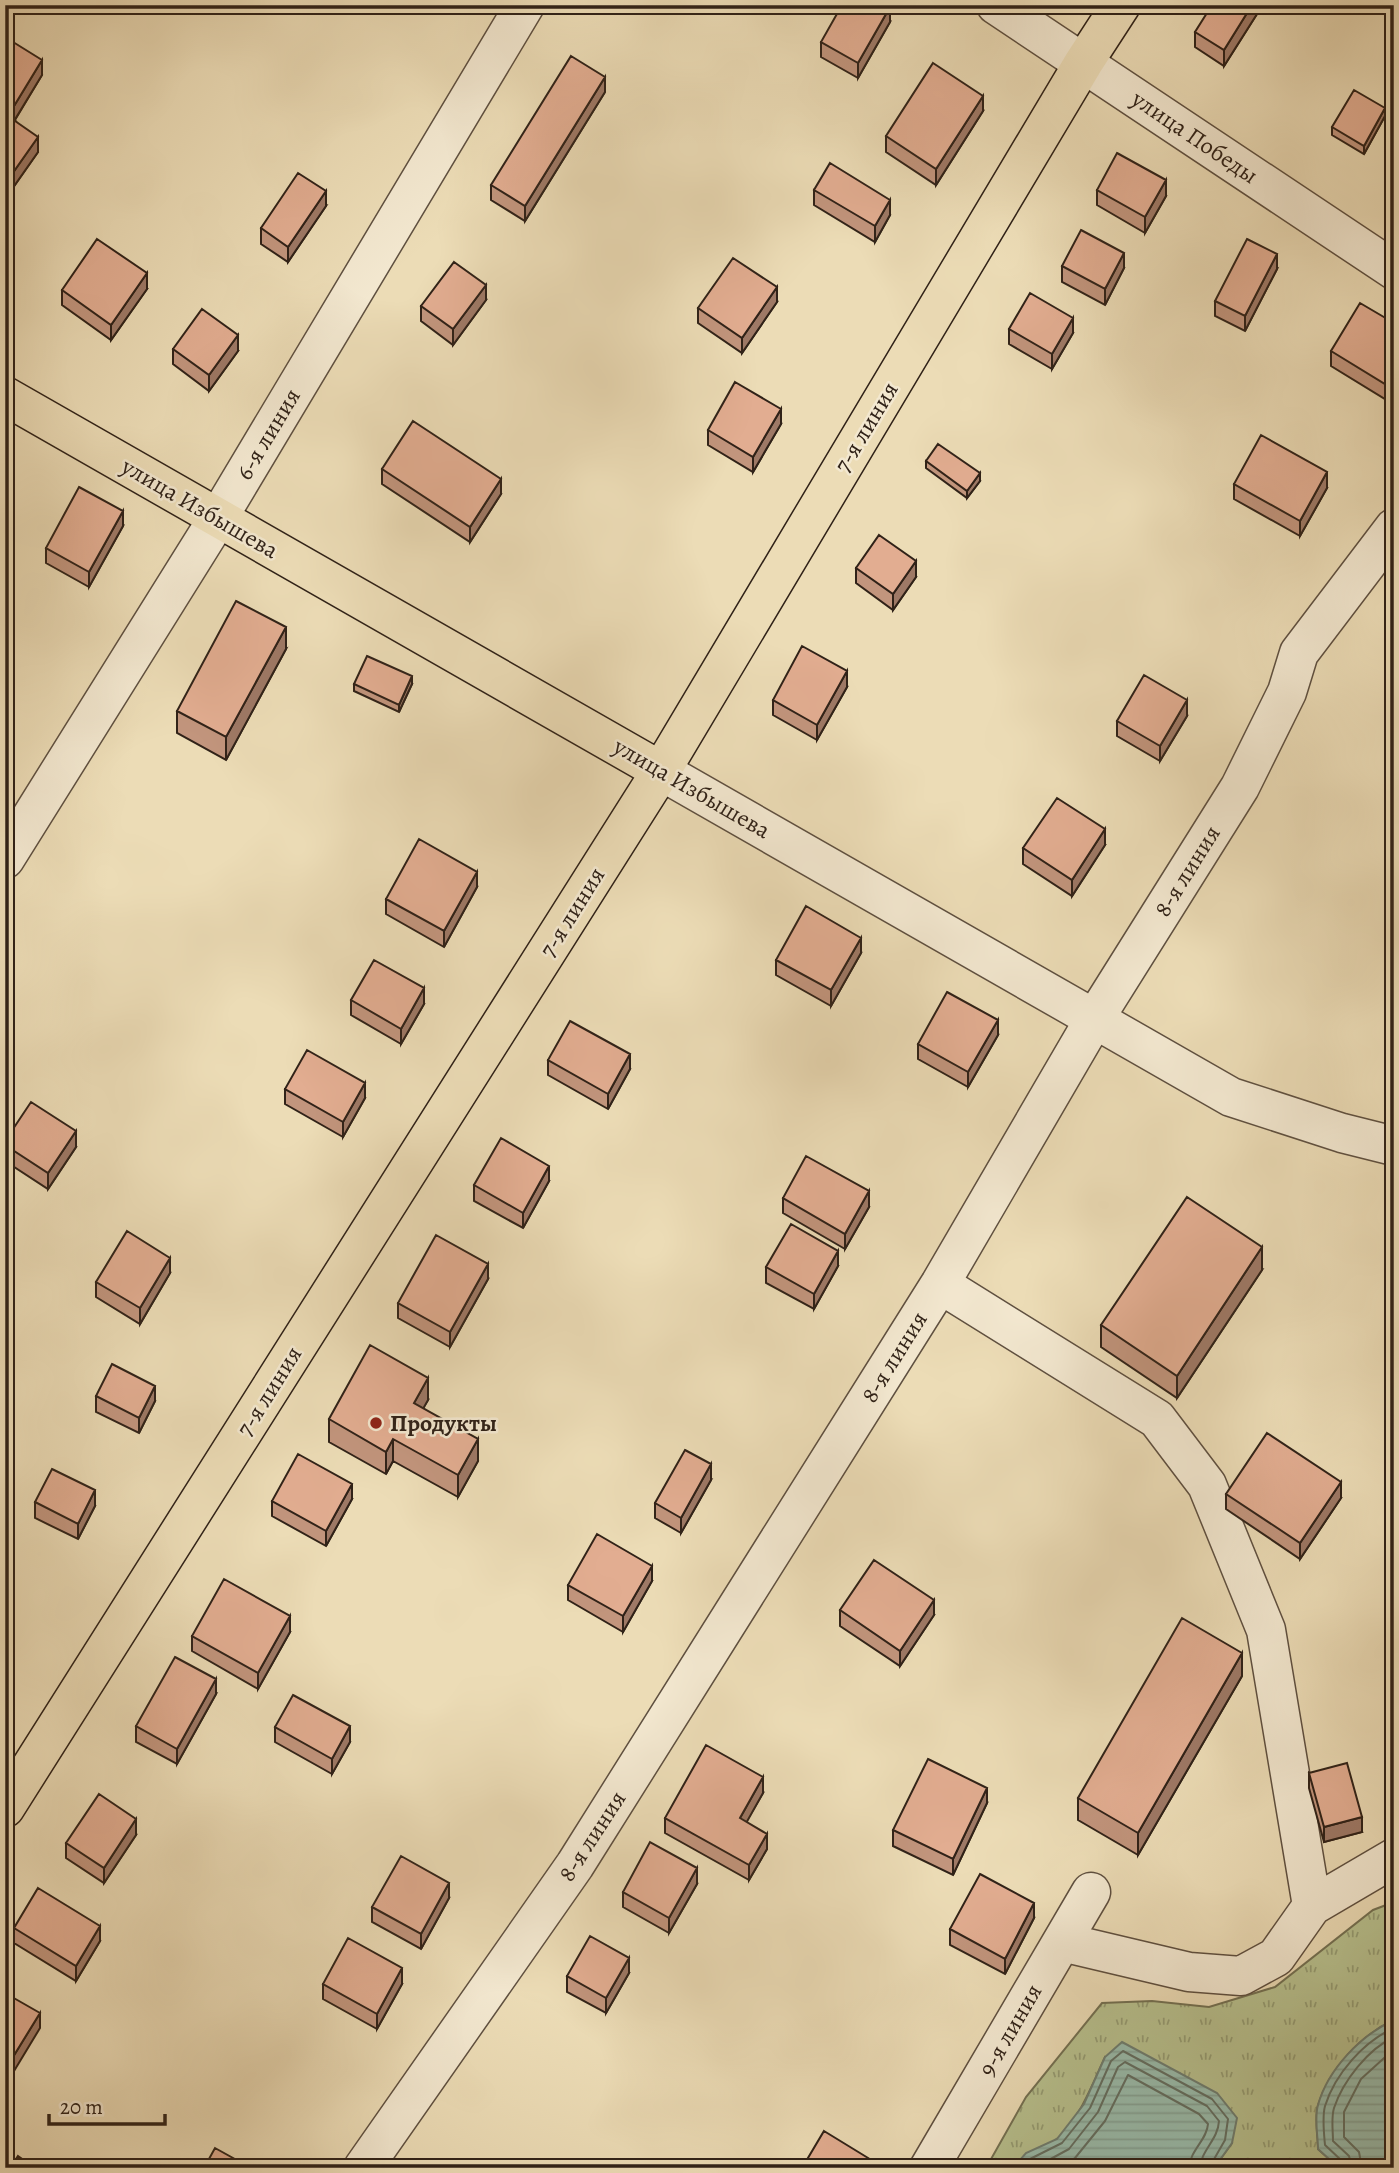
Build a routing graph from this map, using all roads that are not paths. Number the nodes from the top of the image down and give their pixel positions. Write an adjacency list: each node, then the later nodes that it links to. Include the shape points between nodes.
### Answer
1 (526, 5): 7 (street, 6-я линия)
2 (996, 5): 4 (street, улица Победы)
3 (1121, 5): 4 (main road, 7-я линия)
4 (1084, 62): 5 (street, улица Победы); 9 (main road, 7-я линия)
5 (1394, 270)
6 (5, 396): 7 (main road, улица Избышева)
7 (218, 518): 9 (main road, улица Избышева); 10 (street, 6-я линия)
8 (1394, 528): 11 (street, 8-я линия, via 1299,653 1287,692 1240,788)
9 (661, 771): 11 (street, улица Избышева); 14 (main road, 7-я линия)
10 (5, 859)
11 (1095, 1018): 12 (street, улица Избышева, via 1231,1097); 13 (street, 8-я линия)
12 (1394, 1146)
13 (940, 1284): 17 (street, via 1157,1419 1207,1485 1266,1630); 19 (street, 8-я линия, via 575,1865)
14 (5, 1808)
15 (1394, 1858): 17 (street)
16 (1091, 1892): 18 (street, 9-я линия)
17 (1312, 1906): 18 (street, via 1276,1957 1241,1976 1189,1972)
18 (1062, 1942): 20 (street, 9-я линия)
19 (363, 2168)
20 (929, 2168)

